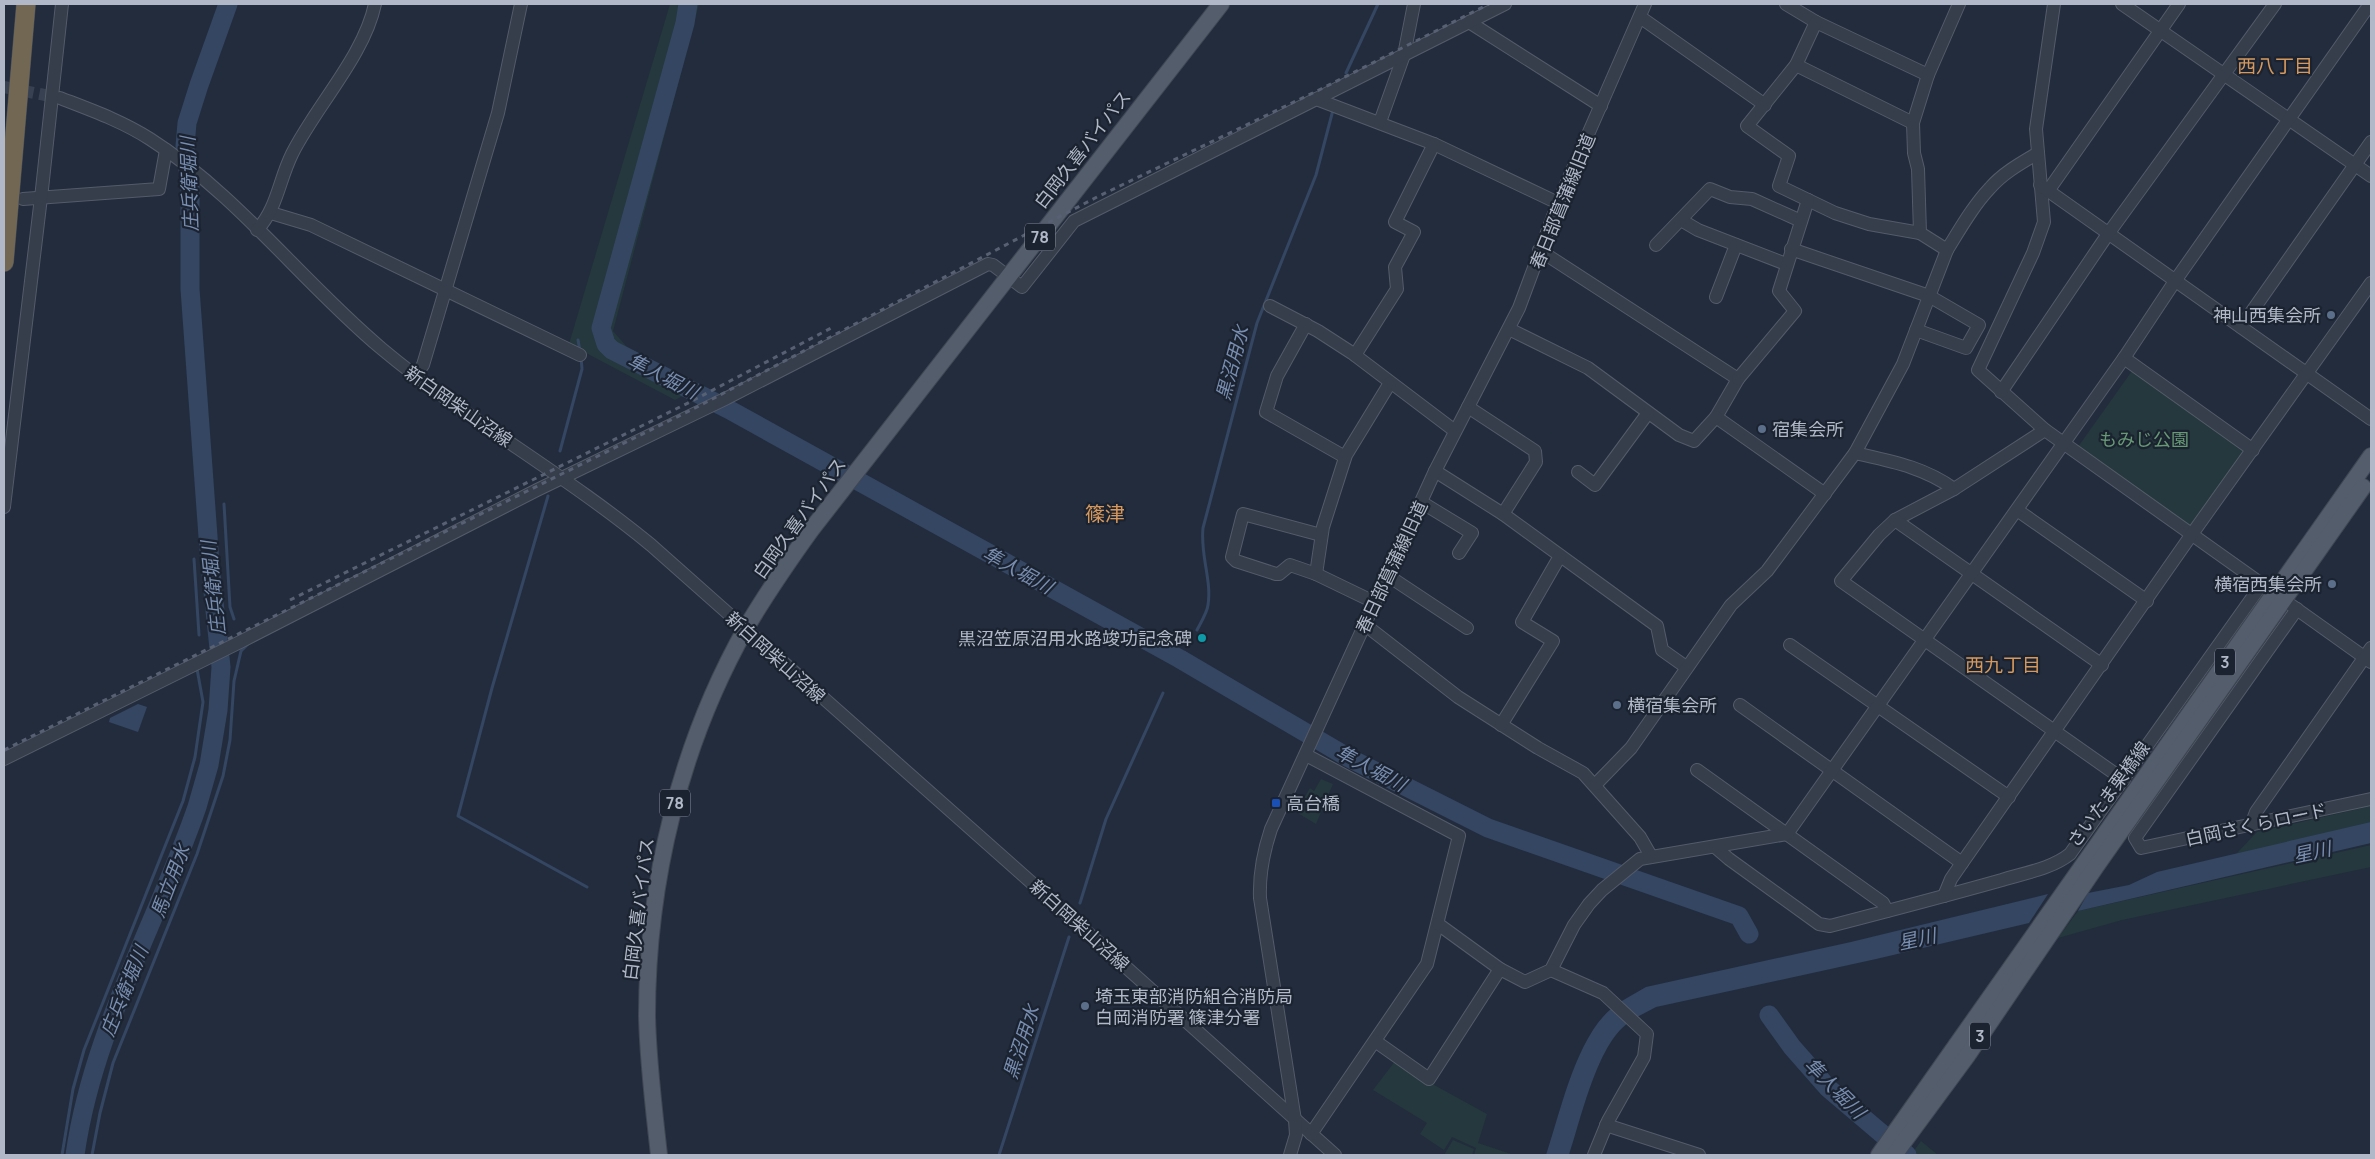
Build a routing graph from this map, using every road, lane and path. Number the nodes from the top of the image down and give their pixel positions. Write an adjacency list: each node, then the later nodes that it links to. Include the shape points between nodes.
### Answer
1 (26, 4): 53 (highway)
2 (62, 4): 38 (street)
3 (375, 4): 42 (street, via 359,45 292,155)
4 (521, 4): 58 (street, via 498,113)
5 (1221, 4): 55 (main road, 白岡久喜バイパス / 78)
6 (1414, 4): 20 (street)
7 (1505, 4): 17 (street)
8 (1645, 4): 16 (street, 春日部菖蒲線旧道)
9 (1786, 4): 18 (street)
10 (1959, 4): 22 (street)
11 (2054, 4): 34 (street, via 2036,128)
12 (2122, 4): 19 (street)
13 (2179, 4): 19 (street)
14 (2275, 4): 23 (street)
15 (2370, 4): 28 (street)
16 (1640, 18): 26 (street); 27 (street, 春日部菖蒲線旧道)
17 (1469, 22): 20 (street); 27 (street)
18 (1816, 22): 21 (street); 22 (street)
19 (2161, 30): 23 (street); 37 (street)
20 (1404, 55): 25 (street); 29 (street)
21 (1796, 65): 26 (street); 30 (street)
22 (1928, 75): 30 (street)
23 (2225, 75): 28 (street); 47 (street)
24 (60, 98): 33 (street, via 119,122)
25 (1316, 99): 29 (street); 55 (street, via 1074,221 1022,287)
26 (1765, 105): 40 (street, via 1747,126 1790,156 1779,186)
27 (1601, 106): 41 (street, 春日部菖蒲線旧道)
28 (2289, 119): 35 (street); 56 (street)
29 (1380, 122): 32 (street)
30 (1913, 123): 46 (street)
31 (2371, 142): 35 (street)
32 (1434, 144): 41 (street); 67 (street, via 1395,222 1414,232 1395,267 1397,289)
33 (170, 153): 38 (street, via 159,189); 45 (street, 新白岡柴山沼線)
34 (2038, 153): 37 (street); 52 (street, via 1991,187)
35 (2355, 164): 36 (street); 63 (street)
36 (2371, 176)
37 (2044, 188): 47 (street); 73 (street, via 2044,222 2034,253 1978,370)
38 (41, 198): 39 (street); 92 (street)
39 (23, 199)
40 (1808, 200): 44 (street); 46 (street, via 1869,224)
41 (1558, 203): 51 (street, 春日部菖蒲線旧道)
42 (271, 213): 45 (street); 58 (street, via 311,225)
43 (1681, 220): 44 (street, via 1710,190 1730,197 1752,199); 48 (street); 49 (street)
44 (1801, 221): 50 (street)
45 (257, 230): 70 (street, 新白岡柴山沼線, via 336,309)
46 (1920, 233): 52 (street)
47 (2108, 234): 56 (street); 73 (street)
48 (1656, 245)
49 (1736, 245): 54 (street); 60 (street)
50 (1791, 249): 54 (street); 59 (street)
51 (1539, 250): 64 (street, 春日部菖蒲線旧道); 71 (street)
52 (1947, 250): 59 (street)
53 (4, 262)
54 (1786, 264): 71 (street, via 1778,290 1795,310)
55 (1008, 278): 88 (street, via 988,264 727,398); 108 (main road, 白岡久喜バイパス / 78, via 792,556)
56 (2175, 281): 63 (street); 68 (street)
57 (2371, 283): 69 (street)
58 (445, 289): 66 (street); 70 (street, via 423,365)
59 (1928, 296): 65 (street); 65 (street, via 1979,325 1966,348)
60 (1716, 297)
61 (1270, 306): 62 (street)
62 (1306, 324): 67 (street); 84 (street, via 1277,376 1266,412)
63 (2241, 327): 69 (street)
64 (1509, 329): 74 (street, 春日部菖蒲線旧道); 75 (street, via 1588,368)
65 (1916, 330): 82 (street, via 1903,364)
66 (580, 354)
67 (1355, 355): 72 (street)
68 (2124, 358): 80 (street); 81 (street)
69 (2307, 374): 77 (street); 81 (street)
70 (415, 376): 88 (street, 新白岡柴山沼線)
71 (1738, 379): 76 (street)
72 (1390, 383): 79 (street); 84 (street)
73 (2002, 392): 78 (street)
74 (1468, 407): 79 (street, 春日部菖蒲線旧道); 94 (street, via 1534,451 1536,462)
75 (1648, 413): 76 (street, via 1679,435 1694,441); 86 (street, via 1595,485)
76 (1716, 417): 90 (street)
77 (2371, 419)
78 (2045, 430): 80 (street); 89 (street)
79 (1455, 432): 85 (street, 春日部菖蒲線旧道)
80 (2063, 443): 93 (street); 96 (street)
81 (2253, 450): 96 (street)
82 (1855, 453): 89 (street, via 1908,466 1939,478); 90 (street)
83 (2371, 456): 103 (main road, さいたま栗橋線 / 3)
84 (1345, 457): 97 (street)
85 (1435, 471): 91 (street, 春日部菖蒲線旧道); 94 (street)
86 (1578, 472)
87 (2371, 475): 103 (main road, さいたま栗橋線 / 3)
88 (562, 477): 108 (street, 新白岡柴山沼線, via 651,545); 119 (street)
89 (1954, 489): 95 (street)
90 (1825, 494): 113 (street, via 1767,571 1731,605)
91 (1421, 502): 98 (street, via 1472,533); 102 (street, 春日部菖蒲線旧道)
92 (4, 507)
93 (2017, 510): 101 (street); 104 (street)
94 (1503, 514): 99 (street)
95 (1895, 520): 101 (street); 109 (street, via 1841,581)
96 (2192, 534): 103 (street); 104 (street)
97 (1321, 535): 100 (street); 100 (street, via 1243,514 1232,558 1276,574 1290,565)
98 (1459, 553)
99 (1560, 556): 113 (street, via 1657,626 1662,650); 116 (street, via 1522,622 1553,641)
100 (1316, 574): 105 (street)
101 (1971, 574): 109 (street); 112 (street)
102 (1387, 575): 105 (street, 春日部菖蒲線旧道); 107 (street)
103 (2279, 596): 111 (street); 122 (street); 126 (street, 白岡さくらロード, via 2135,838 2141,848); 140 (main road, さいたま栗橋線 / 3, via 2032,936); 140 (main road, さいたま栗橋線 / 3, via 1967,1056)
104 (2147, 601): 112 (street)
105 (1374, 602): 106 (street, 春日部菖蒲線旧道)
106 (1364, 624): 116 (street, via 1458,697); 118 (street, 春日部菖蒲線旧道)
107 (1468, 628)
108 (745, 630): 137 (street, 新白岡柴山沼線, via 1068,914); 142 (main road, 白岡久喜バイパス / 78, via 694,746 672,813 660,872 650,950 647,1017)
109 (1925, 639): 115 (street); 117 (street)
110 (1790, 645): 115 (street)
111 (2369, 655): 126 (street, via 2256,812)
112 (2102, 665): 117 (street)
113 (1686, 667): 123 (street, via 1631,748)
114 (1740, 705): 121 (street)
115 (1878, 705): 121 (street); 124 (street)
116 (1502, 725): 123 (street, via 1573,766)
117 (2055, 732): 122 (street); 124 (street)
118 (1308, 752): 133 (street, via 1459,836); 137 (street, 春日部菖蒲線旧道, via 1271,829 1259,874)
119 (4, 759)
120 (1697, 770): 127 (street)
121 (1831, 772): 127 (street); 130 (street)
122 (2124, 780): 131 (street, via 2064,859)
123 (1594, 785): 129 (street, via 1640,838)
124 (2009, 797): 130 (street)
125 (2369, 797): 126 (street, 白岡さくらロード)
126 (2251, 826)
127 (1788, 834): 128 (street); 132 (street, via 1882,903)
128 (1715, 847): 129 (street); 132 (street, via 1819,924 1830,926)
129 (1651, 856): 135 (street, via 1632,865 1602,890 1574,925)
130 (1962, 863): 131 (street)
131 (1944, 896): 132 (street)
132 (1887, 911)
133 (1438, 924): 134 (street); 136 (street, via 1427,964)
134 (1500, 969): 135 (street, via 1524,982); 136 (street, via 1429,1079)
135 (1551, 970): 138 (street, via 1603,993 1644,1029 1648,1039 1644,1057)
136 (1375, 1042): 139 (street)
137 (1295, 1120): 139 (street, 新白岡柴山沼線); 143 (street, 春日部菖蒲線旧道, via 1296,1135)
138 (1606, 1125): 145 (street); 146 (street)
139 (1311, 1134): 144 (street, 新白岡柴山沼線)
140 (1901, 1135): 141 (main road, さいたま栗橋線 / 3)
141 (1884, 1154)
142 (659, 1155)
143 (1290, 1155)
144 (1335, 1155)
145 (1594, 1155)
146 (1700, 1155)

